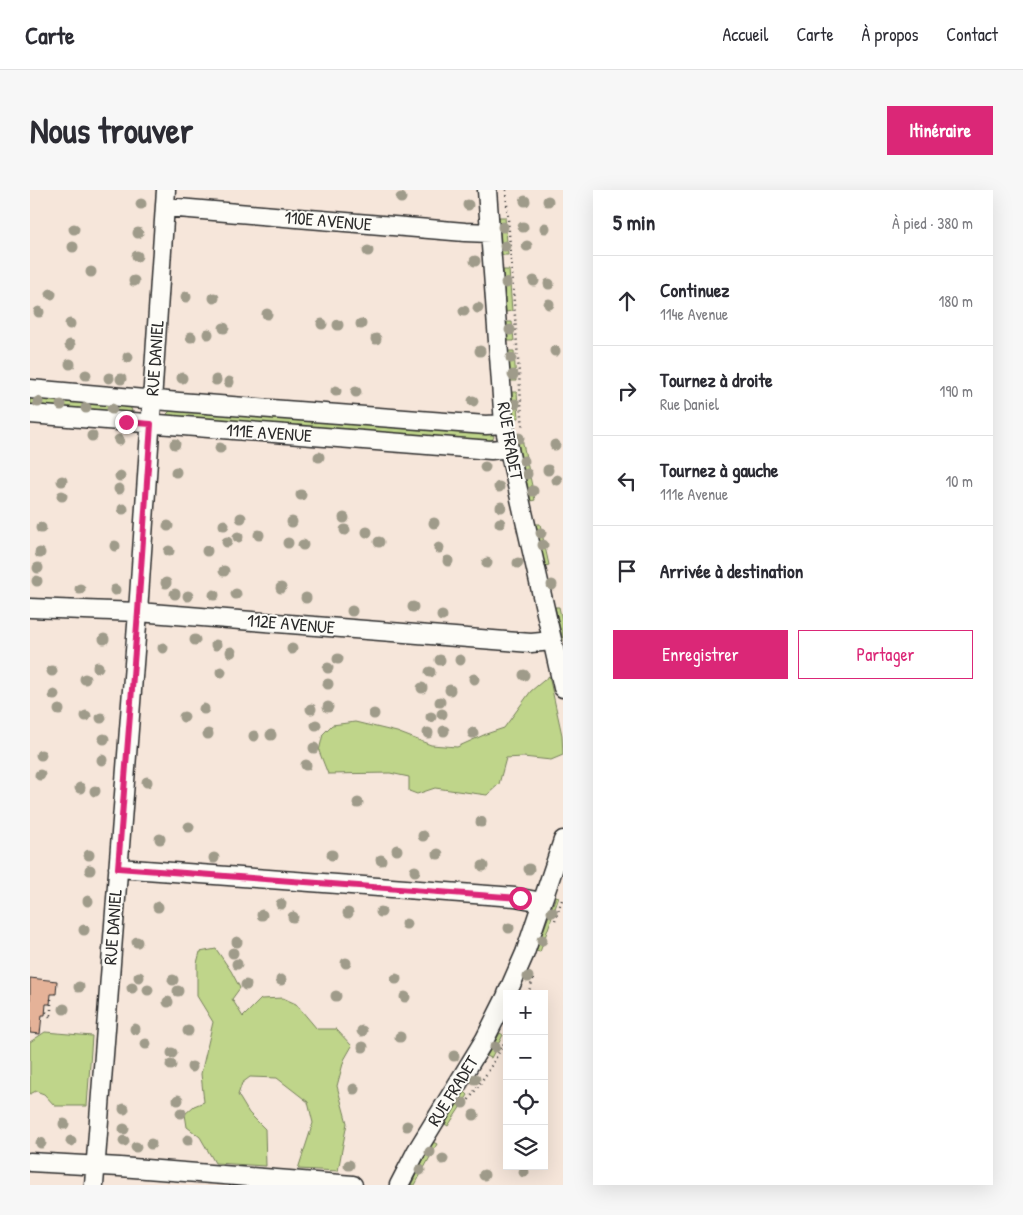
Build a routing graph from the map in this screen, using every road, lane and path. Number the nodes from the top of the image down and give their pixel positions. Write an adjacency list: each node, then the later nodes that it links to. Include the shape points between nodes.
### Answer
1 (487, 190): 4 (street, RUE FRADET)
2 (506, 190): 10 (path, RUE FRADET)
3 (166, 198): 4 (street, 110E AVENUE, via 455,232); 6 (street, RUE DANIEL)
4 (490, 233): 9 (street, RUE FRADET)
5 (30, 389): 6 (street, 111E AVENUE)
6 (152, 399): 8 (street, RUE DANIEL); 9 (street, 111E AVENUE)
7 (30, 414): 8 (street, 111E AVENUE)
8 (151, 424): 11 (street, 111E AVENUE, via 491,450); 13 (street, RUE DANIEL)
9 (504, 424): 11 (street, RUE FRADET)
10 (524, 436)
11 (509, 448): 14 (street, RUE FRADET)
12 (30, 608): 13 (street, 112E AVENUE)
13 (138, 612): 14 (street, 112E AVENUE, via 531,643); 17 (street, RUE DANIEL)
14 (552, 641): 15 (street, RUE FRADET)
15 (563, 688)
16 (563, 840): 18 (street, RUE FRADET)
17 (118, 868): 18 (street, via 516,897); 26 (street, RUE DANIEL)
18 (542, 902): 19 (street, RUE FRADET)
19 (509, 990)
20 (51, 999): 22 (path, via 51,1019)
21 (503, 1002): 29 (street, RUE FRADET, via 485,1040)
22 (46, 1012)
23 (503, 1045): 24 (path, RUE FRADET)
24 (463, 1109)
25 (30, 1162): 26 (street)
26 (96, 1166): 27 (street, RUE DANIEL); 28 (street)
27 (94, 1185)
28 (353, 1185)
29 (399, 1185)

